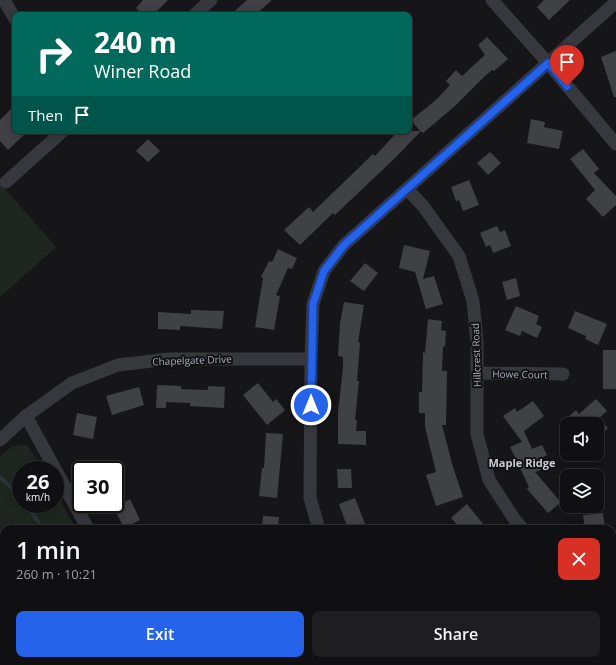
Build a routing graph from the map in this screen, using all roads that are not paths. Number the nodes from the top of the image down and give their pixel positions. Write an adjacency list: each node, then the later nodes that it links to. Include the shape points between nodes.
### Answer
1 (4, 0): 6 (street)
2 (211, 0): 5 (street)
3 (492, 0): 7 (street)
4 (616, 2): 7 (street)
5 (197, 12)
6 (12, 14)
7 (548, 63): 9 (street); 11 (street)
8 (60, 134): 10 (street)
9 (616, 144)
10 (6, 182)
11 (407, 188): 12 (street, via 344,245 324,271 313,304); 13 (street, Hillcrest Road, via 459,256 473,300)
12 (311, 359): 15 (street, Chapelgate Drive, via 169,359 118,365 72,383); 18 (street, via 310,498)
13 (477, 373): 14 (street, Howe Court); 19 (street, Hillcrest Road, via 477,434 489,480)
14 (563, 374)
15 (26, 416): 16 (street, Chapelgate Drive); 17 (street)
16 (0, 440)
17 (86, 525)
18 (318, 525)
19 (519, 525)

